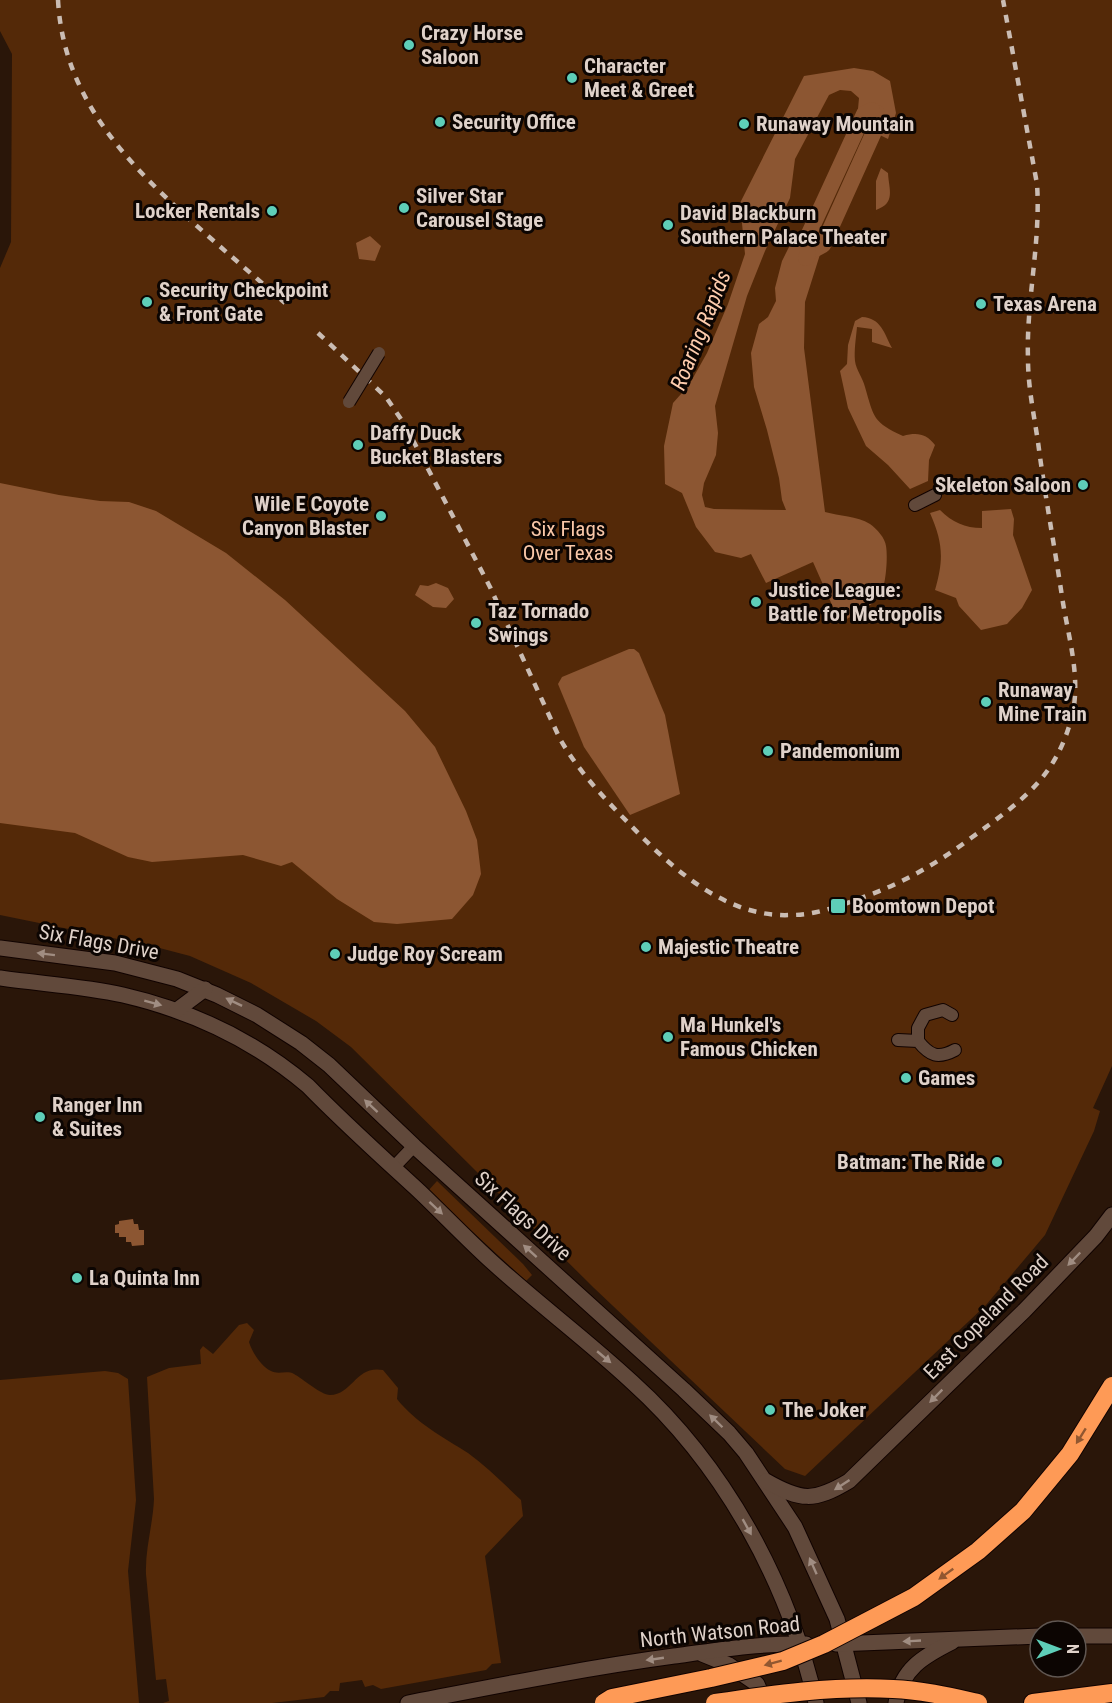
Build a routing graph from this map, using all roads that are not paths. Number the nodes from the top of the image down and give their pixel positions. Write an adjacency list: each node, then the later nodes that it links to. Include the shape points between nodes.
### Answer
1 (379, 354): 2 (street, bridge)
2 (349, 402)
3 (935, 495): 4 (street)
4 (915, 506)
5 (0, 948): 7 (street, Six Flags Drive, one-way to 5, via 115,963)
6 (0, 978): 8 (street, one-way to 8, via 96,990)
7 (205, 989): 8 (street); 13 (street, Six Flags Drive, one-way to 7, via 315,1053 257,1015)
8 (177, 1011): 14 (street, via 225,1031 287,1068)
9 (952, 1015): 11 (street, via 944,1010 925,1015 918,1028)
10 (898, 1040): 11 (street)
11 (918, 1041): 12 (street, via 934,1055 944,1056)
12 (955, 1050)
13 (414, 1146): 14 (street); 17 (street, Six Flags Drive, one-way to 13, via 740,1446 706,1411)
14 (393, 1168): 22 (street, one-way to 22, via 491,1261 633,1382 688,1438 758,1547)
15 (1112, 1215): 17 (street, East Copeland Road, one-way to 17, via 1024,1311 849,1481 830,1492 805,1497)
16 (1112, 1386): 27 (highway, one-way to 27, bridge, via 1070,1454 1023,1511 978,1551 914,1598 824,1644 783,1660)
17 (763, 1479): 23 (street, Six Flags Drive, one-way to 17, via 837,1619 795,1527)
18 (1028, 1636): 21 (street, North Watson Road)
19 (1088, 1636): 20 (street)
20 (1112, 1636)
21 (957, 1639): 23 (street, North Watson Road, one-way to 23); 32 (street, via 925,1656 910,1670)
22 (797, 1643): 23 (street, North Watson Road); 24 (street, North Watson Road); 30 (street)
23 (844, 1644): 31 (street, Six Flags Drive)
24 (698, 1653): 26 (street, North Watson Road, one-way to 26); 29 (street, via 729,1665 758,1684)
25 (1112, 1693): 34 (highway)
26 (408, 1703)
27 (604, 1703)
28 (715, 1703): 33 (highway, bridge, via 839,1688 895,1689)
29 (765, 1703)
30 (816, 1703)
31 (859, 1703)
32 (896, 1703)
33 (978, 1703)
34 (1033, 1703)

